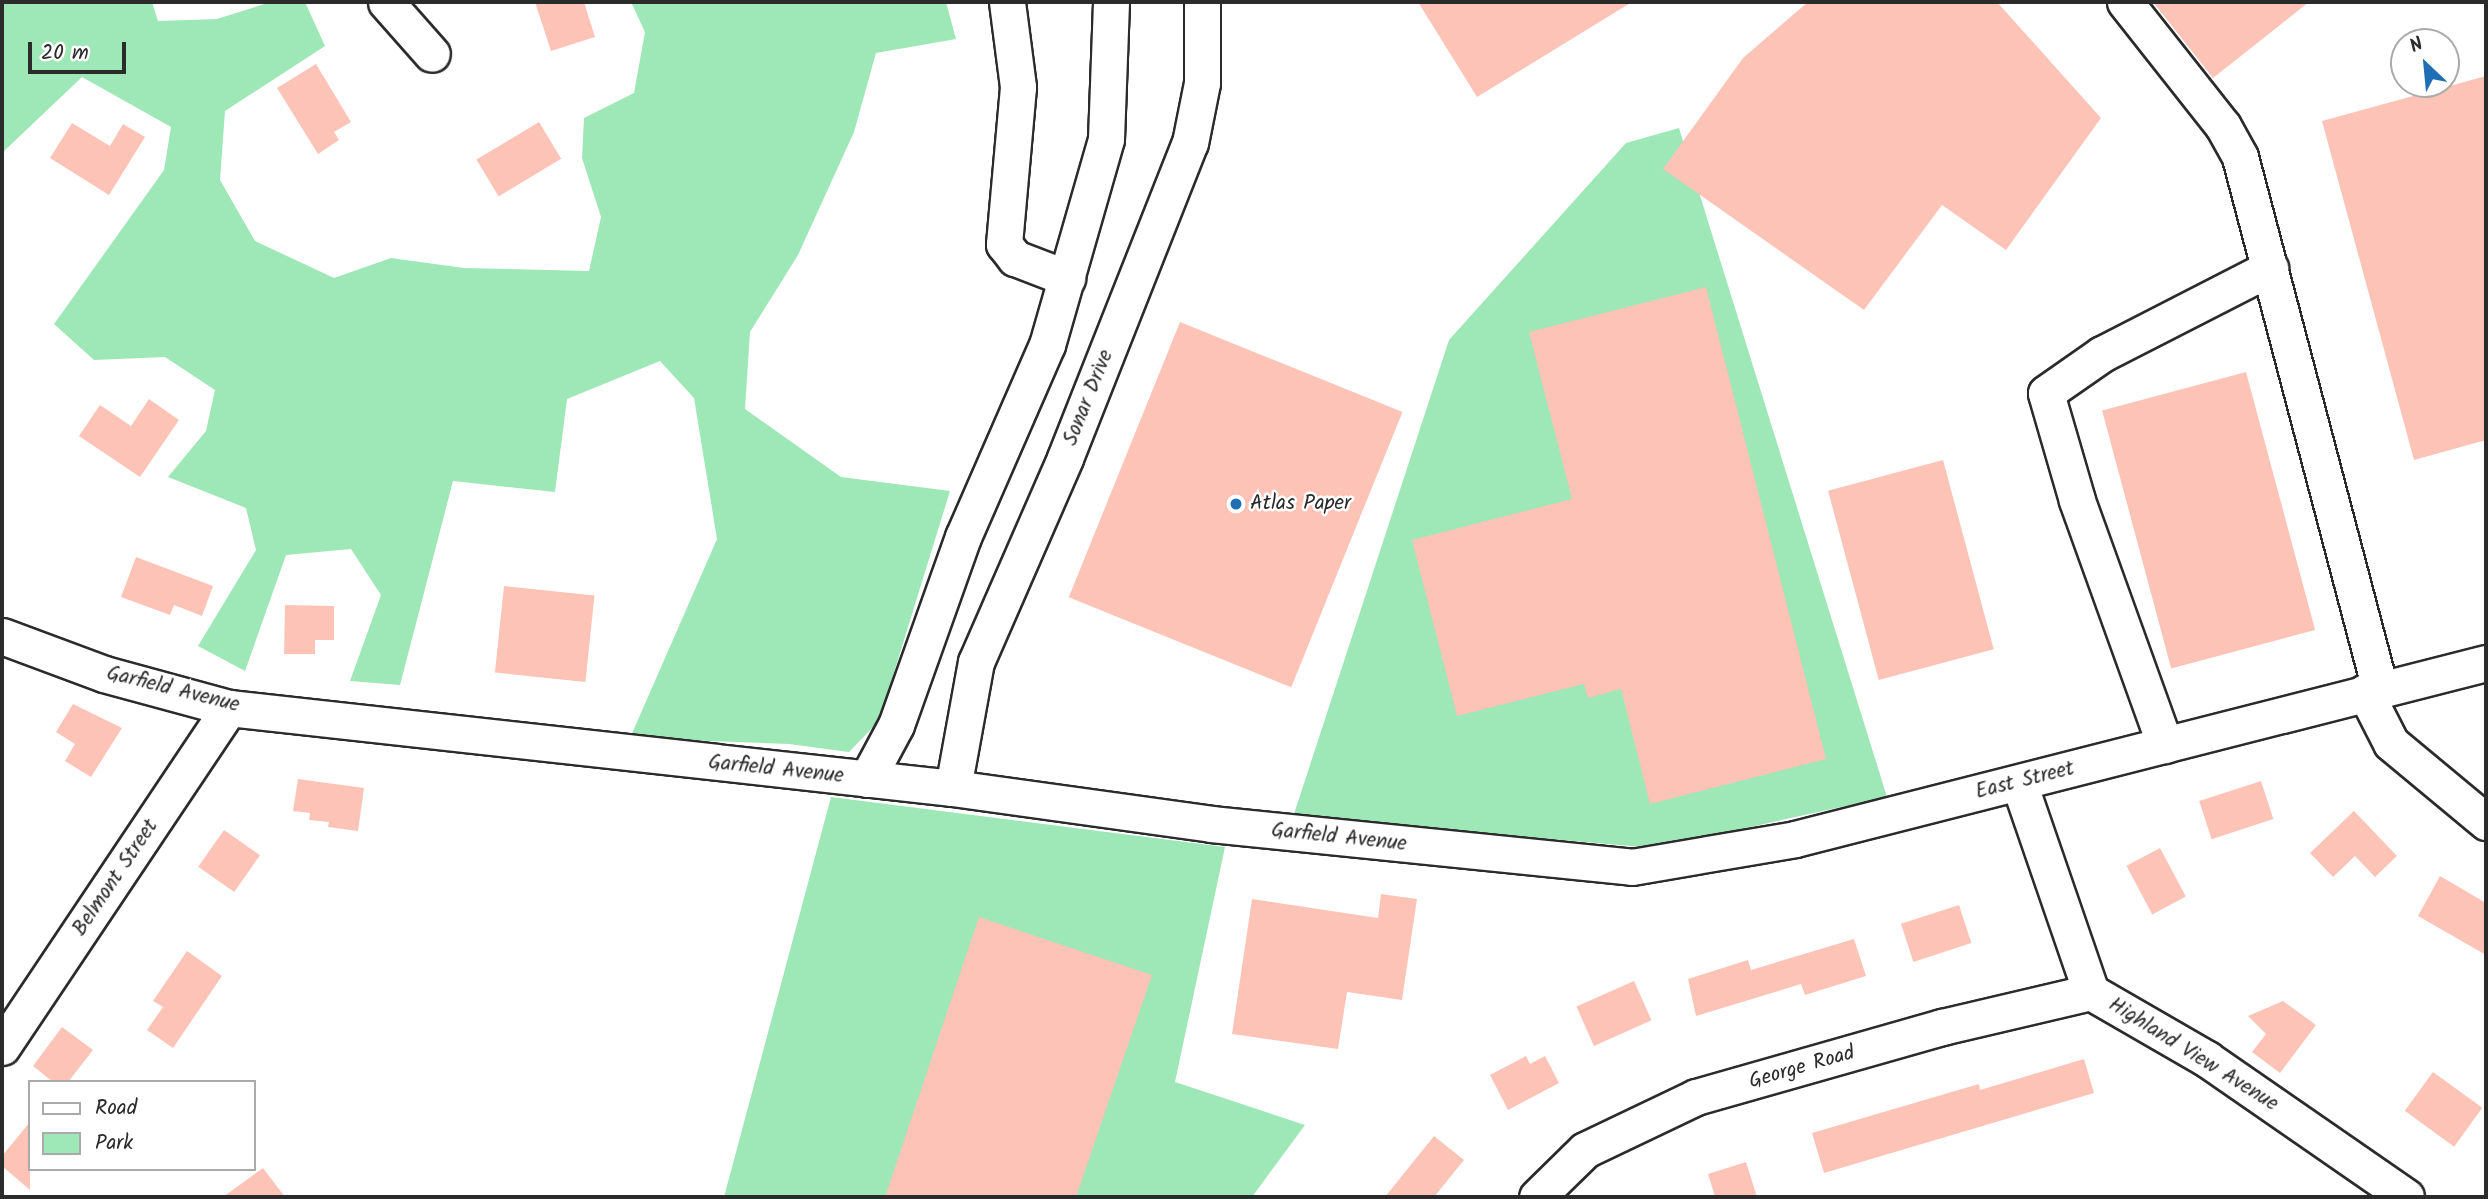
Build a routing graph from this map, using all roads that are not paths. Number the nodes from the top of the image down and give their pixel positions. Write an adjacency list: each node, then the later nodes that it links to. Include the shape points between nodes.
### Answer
1 (386, 2): 6 (street)
2 (1007, 2): 8 (street, via 1018,87 1004,244 1014,258)
3 (1111, 2): 8 (street, via 1106,139)
4 (1202, 2): 16 (street, Sonar Drive, via 1202,83 1190,143 1065,458 976,662)
5 (2125, 2): 7 (street, via 2230,135 2244,168)
6 (432, 54)
7 (2270, 268): 11 (street); 13 (street, via 2102,354 2046,393 2077,500)
8 (1067, 278): 14 (street, via 1041,362 963,537 896,725)
9 (2, 636): 12 (street, Garfield Avenue, via 116,678)
10 (2486, 663): 11 (street, East Street)
11 (2373, 691): 13 (street, East Street); 17 (street, via 2391,743)
12 (229, 708): 14 (street, Garfield Avenue); 20 (street, Belmont Street)
13 (2165, 745): 15 (street, East Street)
14 (867, 779): 16 (street, Garfield Avenue)
15 (2020, 783): 18 (street, East Street, via 1669,864 1613,867); 19 (street, Highland View Avenue)
16 (953, 788): 18 (street, Garfield Avenue, via 1224,826)
17 (2486, 822)
18 (1559, 861)
19 (2091, 992): 21 (street, George Road, via 1942,1027 1696,1097 1585,1150); 22 (street, Highland View Avenue, via 2207,1059)
20 (2, 1047)
21 (1537, 1197)
22 (2406, 1197)

